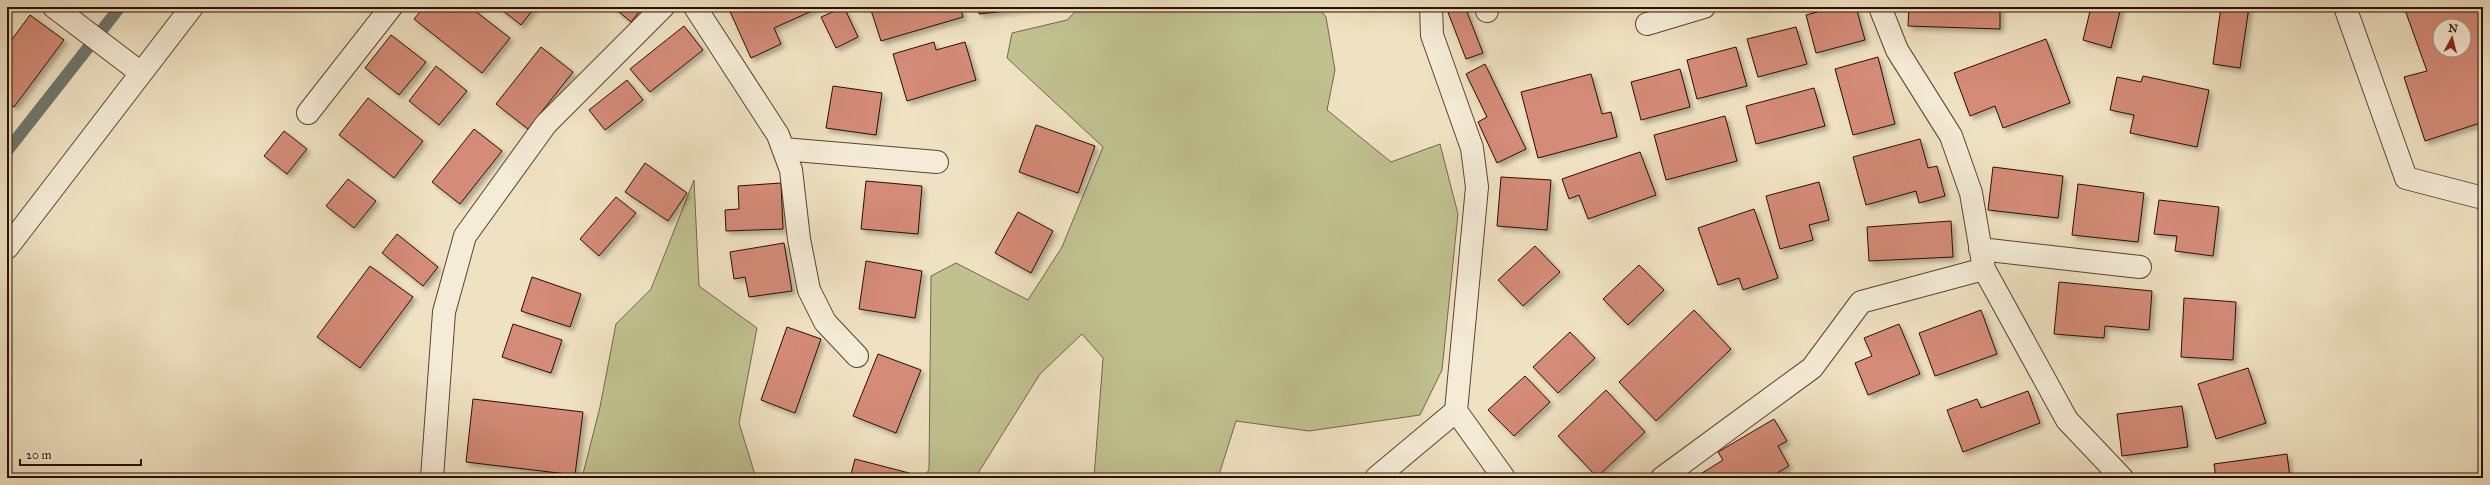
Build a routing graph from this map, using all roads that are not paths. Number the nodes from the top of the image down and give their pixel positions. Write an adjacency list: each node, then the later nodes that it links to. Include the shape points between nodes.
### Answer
1 (54, 7): 11 (street)
2 (192, 7): 11 (street)
3 (391, 7): 12 (street)
4 (663, 7): 21 (street, via 546,124 465,236 444,312)
5 (694, 7): 13 (street, via 778,135)
6 (1431, 7): 20 (street, via 1432,35 1472,148 1477,187)
7 (1704, 7): 10 (street)
8 (1880, 7): 17 (street, via 1897,50 1951,136 1971,193)
9 (2345, 7): 15 (street, via 2406,178)
10 (1647, 24)
11 (141, 73): 16 (street)
12 (308, 113)
13 (783, 149): 14 (street); 19 (street, via 791,170 799,239 809,290 825,322)
14 (937, 162)
15 (2483, 198)
16 (7, 248)
17 (1982, 259): 18 (street); 24 (street, via 1862,302 1812,368); 25 (street, via 2067,420)
18 (2140, 267)
19 (857, 356)
20 (1456, 411): 22 (street); 23 (street)
21 (432, 478)
22 (1376, 478)
23 (1504, 478)
24 (1662, 478)
25 (2122, 478)

